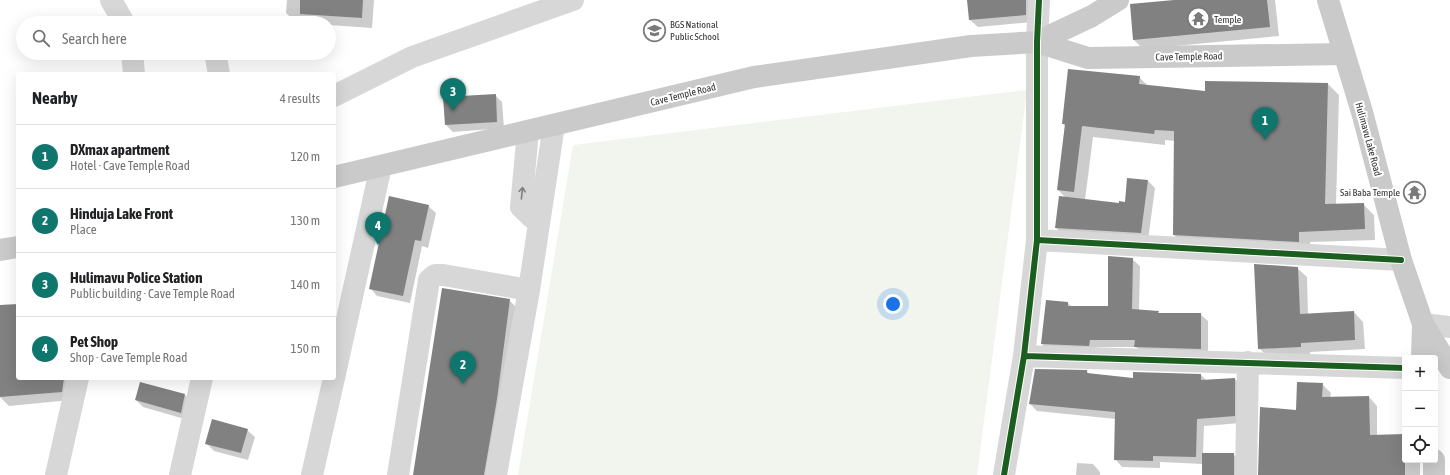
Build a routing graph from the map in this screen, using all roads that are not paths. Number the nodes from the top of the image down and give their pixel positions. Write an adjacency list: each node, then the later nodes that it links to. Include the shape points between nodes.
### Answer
1 (111, 0): 6 (street)
2 (573, 0): 11 (street, via 412,58)
3 (1039, 0): 7 (street)
4 (1118, 0): 7 (main road, Cave Temple Road, via 1092,16)
5 (1328, 0): 8 (main road, Hulimavu Lake Road)
6 (120, 16)
7 (1037, 42): 8 (main road, Cave Temple Road, via 1088,58); 12 (main road, Cave Temple Road, via 971,46 754,77); 17 (street)
8 (1344, 54): 20 (main road, Hulimavu Lake Road)
9 (133, 60): 10 (street)
10 (134, 72)
11 (336, 95)
12 (554, 125): 13 (main road, Cave Temple Road); 16 (street)
13 (528, 131): 14 (main road, Cave Temple Road); 16 (street, one-way to 13, via 520,207)
14 (381, 166): 15 (main road, Cave Temple Road); 29 (street)
15 (336, 177)
16 (539, 224): 21 (street)
17 (1037, 240): 20 (street); 25 (street)
18 (16, 247): 19 (main road)
19 (0, 250)
20 (1401, 260): 22 (main road, Hulimavu Lake Road)
21 (528, 290): 37 (street, via 443,274 435,275 429,280); 38 (street)
22 (1423, 324): 23 (street); 24 (main road, Hulimavu Lake Road); 28 (main road, Hulimavu Lake Road)
23 (1450, 327)
24 (1422, 355)
25 (1024, 356): 26 (street); 39 (street)
26 (1248, 362): 27 (street); 40 (street)
27 (1402, 368)
28 (1450, 368)
29 (336, 369)
30 (78, 380): 34 (street)
31 (202, 380): 35 (street)
32 (334, 380): 36 (street)
33 (1434, 463): 41 (main road)
34 (56, 475)
35 (180, 475)
36 (312, 475)
37 (398, 475)
38 (496, 475)
39 (1004, 475)
40 (1246, 475)
41 (1434, 475)

